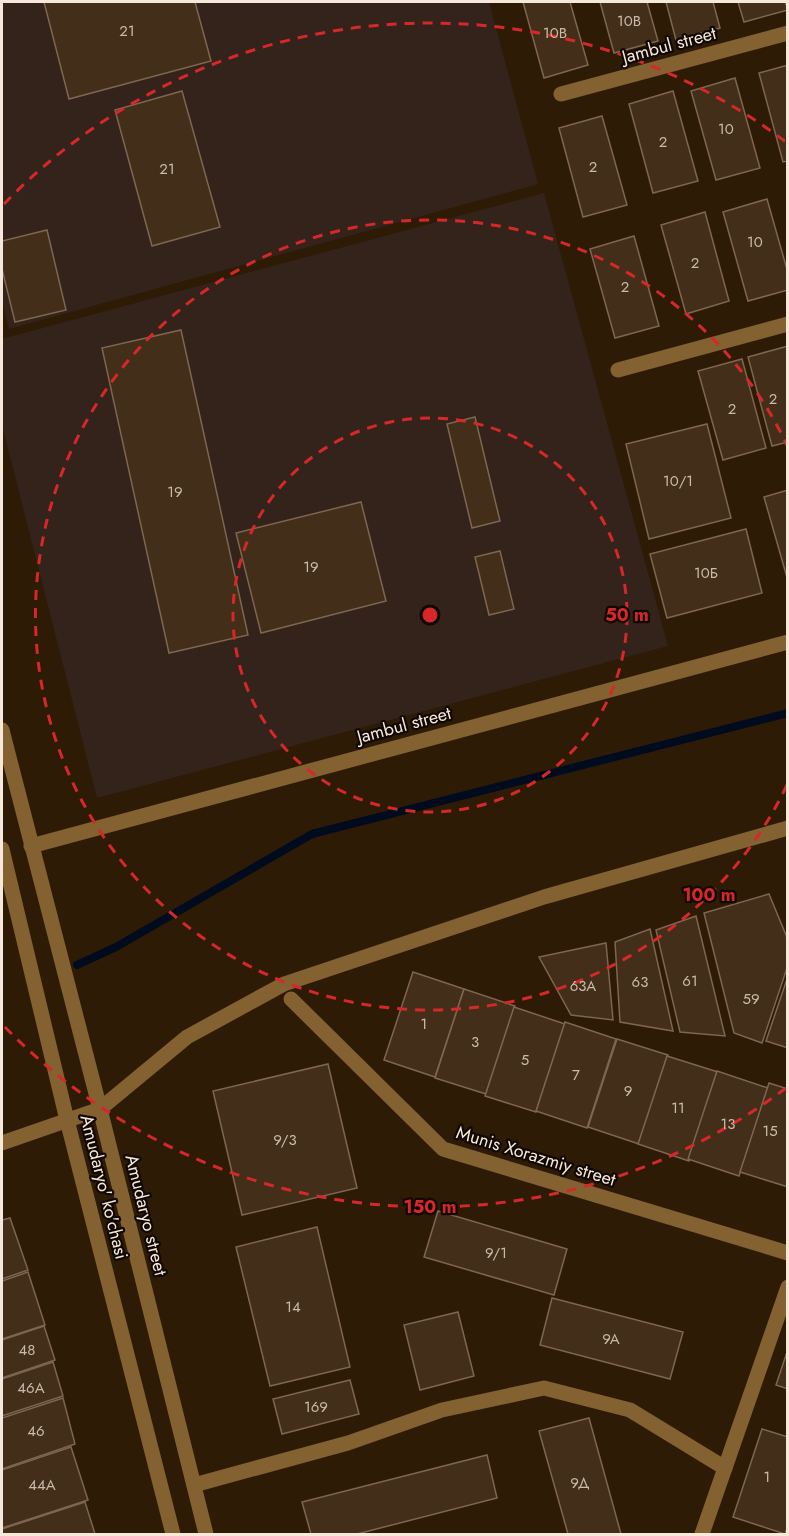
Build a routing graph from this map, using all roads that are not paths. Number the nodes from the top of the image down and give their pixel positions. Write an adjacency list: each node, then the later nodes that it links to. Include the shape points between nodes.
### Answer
1 (788, 33): 2 (street, Jambul street)
2 (561, 94)
3 (788, 324): 4 (street)
4 (618, 370)
5 (788, 642): 8 (street, Jambul street)
6 (2, 730): 8 (street, Amudaryo street)
7 (788, 828): 11 (street, via 544,897 284,984 187,1037)
8 (31, 846): 11 (street, Amudaryo street)
9 (2, 849): 12 (street, Amudaryo' ko'chasi)
10 (291, 999): 14 (street, Munis Xorazmiy street, via 443,1149)
11 (99, 1109): 12 (street); 17 (street, Amudaryo street)
12 (67, 1120): 13 (street); 18 (street, Amudaryo' ko'chasi)
13 (2, 1143)
14 (788, 1253)
15 (788, 1287): 16 (street)
16 (725, 1468): 17 (street, via 630,1410 544,1389 442,1410 348,1443); 20 (street)
17 (194, 1485): 19 (street, Amudaryo street)
18 (173, 1534)
19 (206, 1534)
20 (702, 1534)

